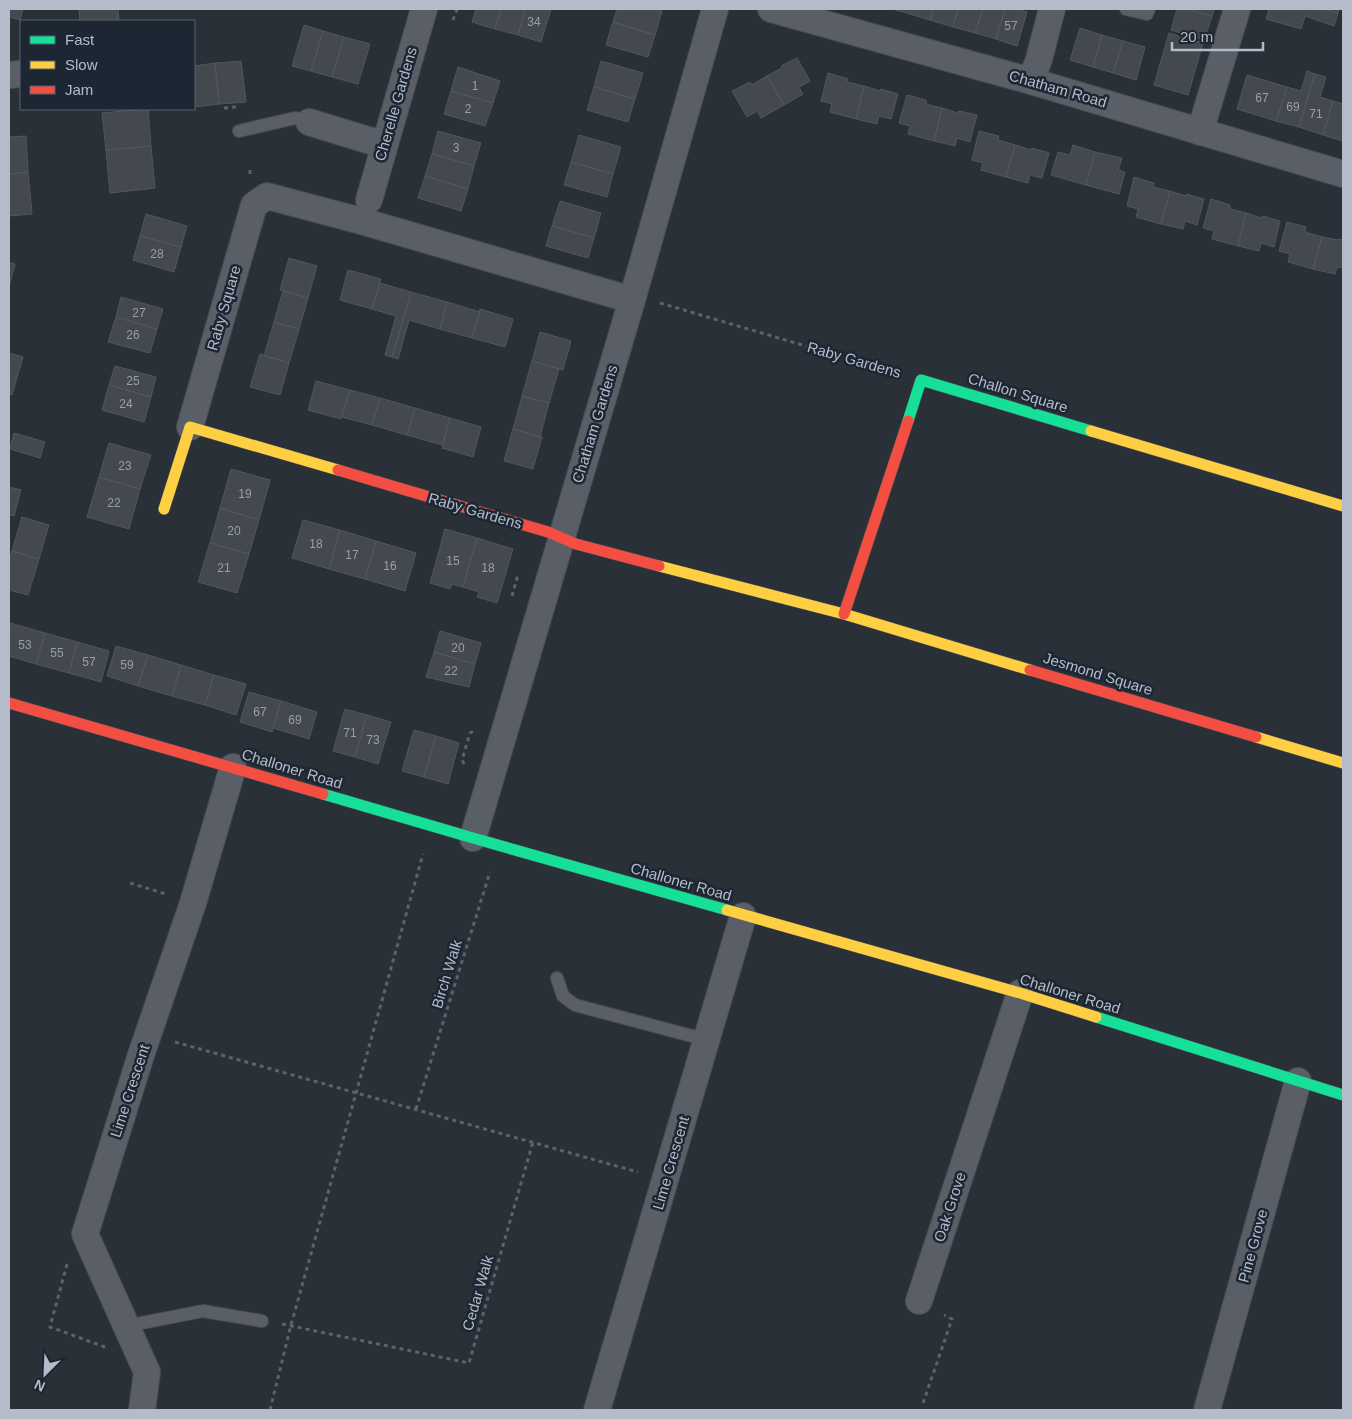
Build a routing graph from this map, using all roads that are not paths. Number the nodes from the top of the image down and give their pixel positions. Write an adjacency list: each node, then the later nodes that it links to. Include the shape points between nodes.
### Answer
1 (424, 9): 12 (street, Cherelle Gardens)
2 (715, 9): 15 (street, Chatham Gardens)
3 (1052, 9): 8 (street)
4 (1126, 9): 5 (lane, via 1147,14)
5 (1149, 9)
6 (1236, 9): 11 (street)
7 (776, 10): 8 (street, Chatham Road)
8 (1031, 81): 11 (street, Chatham Road)
9 (309, 122): 10 (lane, via 295,118); 12 (street)
10 (239, 131)
11 (1200, 132): 13 (street, Chatham Road)
12 (384, 145): 14 (street, Cherelle Gardens)
13 (1343, 174)
14 (369, 200)
15 (632, 300): 16 (street, Raby Square, via 267,196 254,206); 19 (street, Chatham Gardens)
16 (190, 427): 18 (street); 19 (street, Raby Gardens)
17 (1343, 506): 20 (street, Challon Square, via 920,380)
18 (164, 509)
19 (561, 538): 20 (street, Raby Gardens); 24 (street, Chatham Gardens)
20 (844, 614): 22 (street, Jesmond Square)
21 (9, 703): 23 (street, Challoner Road)
22 (1343, 762)
23 (233, 767): 24 (street, Challoner Road); 33 (street, Lime Crescent, via 193,903 85,1234)
24 (473, 838): 25 (street, Challoner Road)
25 (743, 916): 27 (street, Challoner Road); 28 (street, Lime Crescent)
26 (557, 978): 28 (lane, via 563,996 576,1005)
27 (1020, 994): 29 (street, Challoner Road); 31 (street, Oak Grove)
28 (707, 1040): 35 (street, Lime Crescent)
29 (1298, 1081): 30 (street, Challoner Road); 36 (street, Pine Grove)
30 (1343, 1095)
31 (920, 1302)
32 (262, 1321): 33 (lane, via 203,1311)
33 (130, 1335): 34 (street, via 147,1372)
34 (142, 1410)
35 (598, 1410)
36 (1207, 1410)

